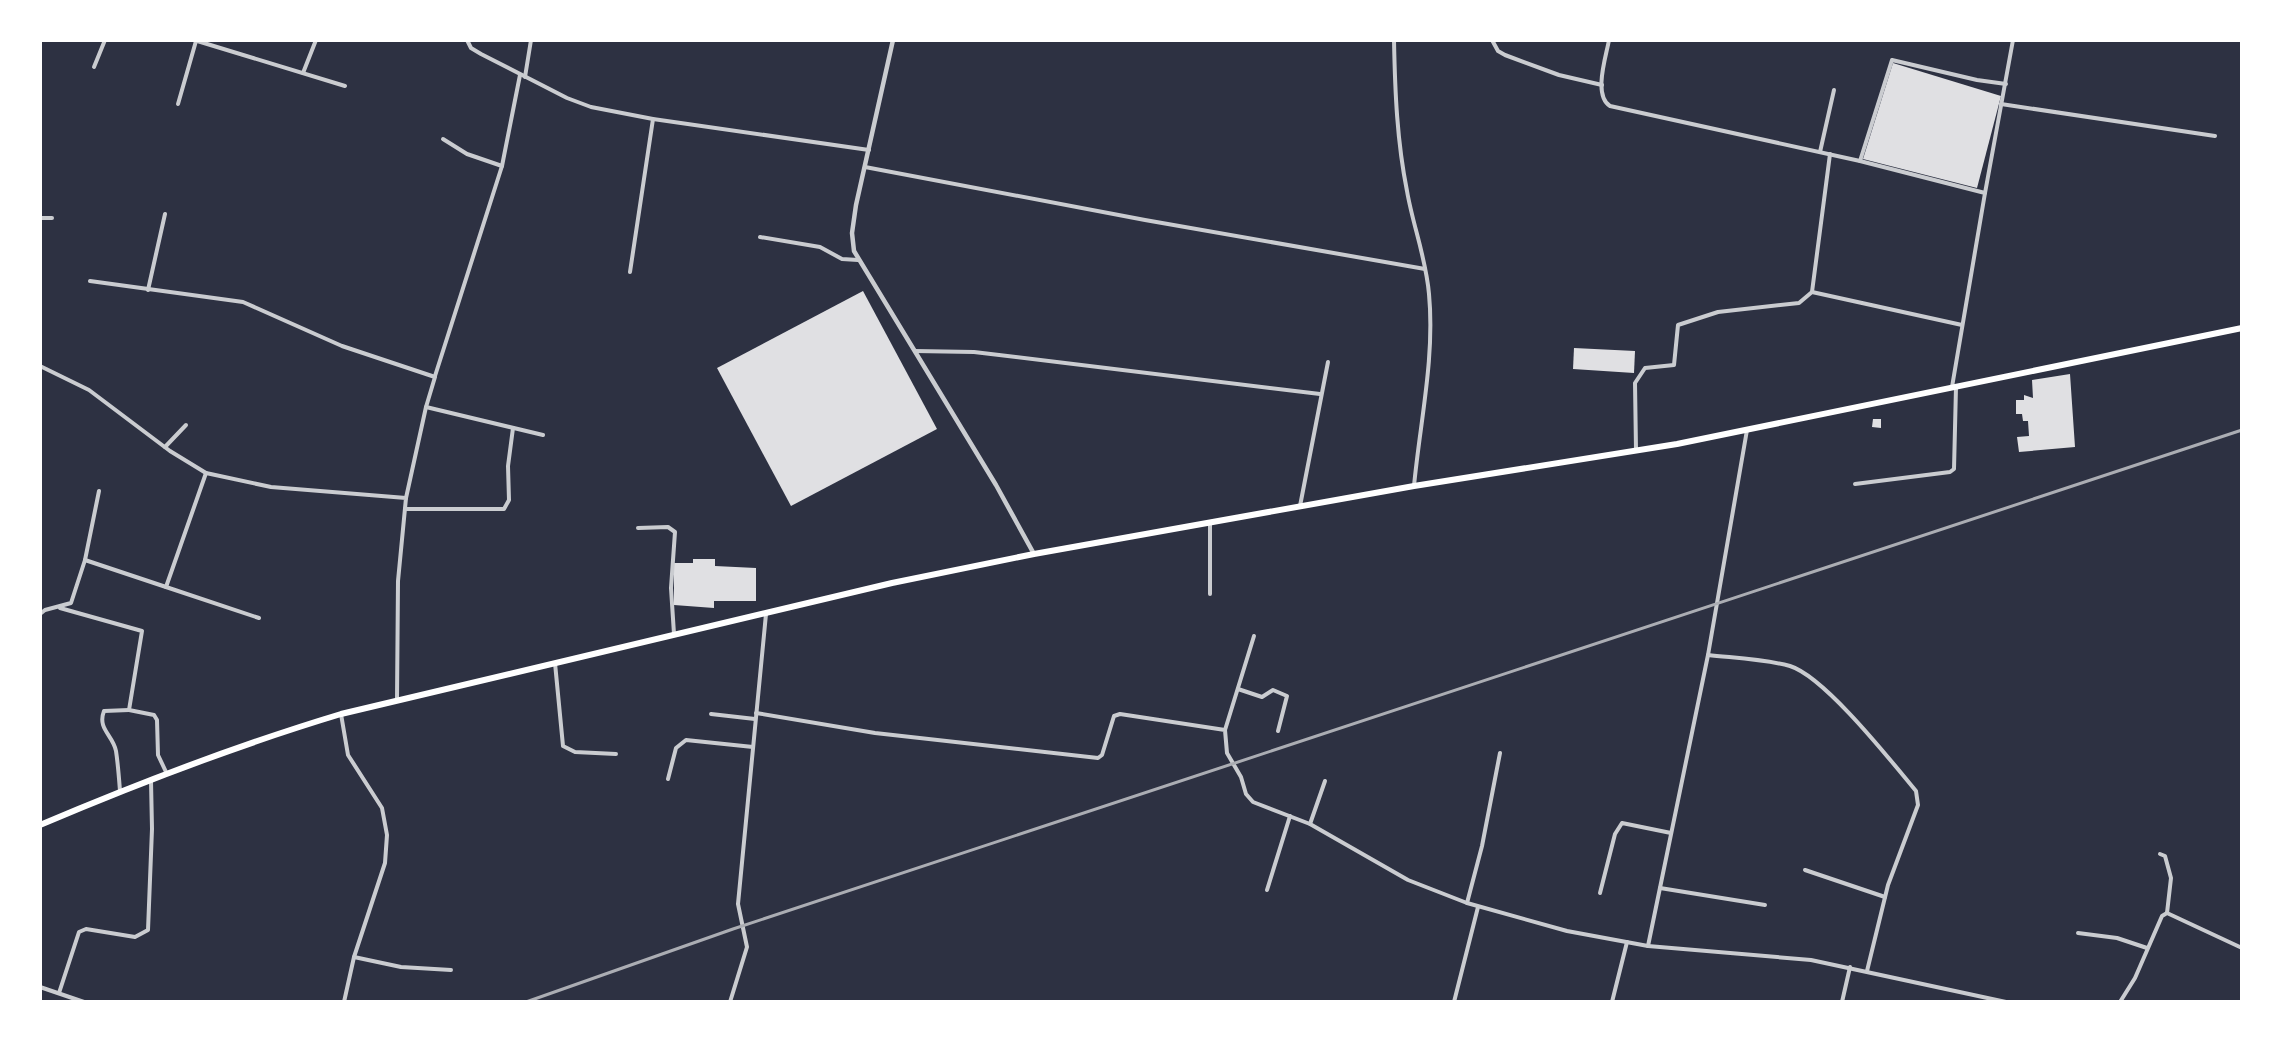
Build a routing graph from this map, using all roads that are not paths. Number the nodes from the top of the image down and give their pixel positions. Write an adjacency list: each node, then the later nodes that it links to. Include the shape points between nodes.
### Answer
1 (105, 40): 11 (street)
2 (316, 40): 12 (street)
3 (467, 40): 13 (street, via 473,49)
4 (531, 40): 13 (street)
5 (893, 40): 23 (street)
6 (1394, 40): 35 (street, via 1397,127)
7 (1492, 40): 15 (street, via 1505,55 1559,75)
8 (1609, 40): 15 (street)
9 (2013, 40): 14 (street)
10 (195, 41): 12 (street); 18 (street)
11 (94, 67)
12 (303, 73): 16 (street)
13 (523, 76): 20 (street, via 582,105); 27 (street)
14 (2006, 84): 19 (street); 26 (street, via 1892,60)
15 (1602, 85): 24 (street, via 1604,99 1610,106)
16 (345, 86)
17 (1834, 90): 24 (street)
18 (178, 104)
19 (2001, 104): 21 (street); 29 (street)
20 (653, 119): 23 (street); 36 (street)
21 (2215, 136)
22 (443, 140): 27 (street, via 467,154)
23 (869, 150): 28 (street)
24 (1820, 152): 25 (street)
25 (1830, 154): 26 (street); 39 (street)
26 (1860, 160): 29 (street)
27 (502, 166): 45 (street)
28 (865, 167): 34 (street, via 852,233); 35 (street)
29 (1985, 193): 40 (street)
30 (165, 214): 38 (street)
31 (40, 218): 32 (street)
32 (52, 218)
33 (760, 237): 34 (street, via 812,245 842,259)
34 (858, 260): 42 (street)
35 (1425, 269): 57 (street, via 1431,337)
36 (630, 272)
37 (90, 281): 38 (street)
38 (148, 290): 45 (street, via 243,302 342,346)
39 (1812, 292): 40 (street); 54 (street, via 1799,303 1718,312 1677,326 1674,365 1646,368 1635,383)
40 (1962, 325): 46 (street)
41 (2241, 328): 46 (highway)
42 (915, 351): 47 (street, via 974,352); 64 (street)
43 (1328, 362): 47 (street)
44 (40, 366): 53 (street, via 99,396)
45 (435, 377): 48 (street)
46 (1954, 387): 51 (highway); 56 (street, via 1954,469)
47 (1320, 394): 60 (street)
48 (426, 407): 50 (street); 59 (street)
49 (186, 425): 53 (street)
50 (513, 428): 52 (street); 61 (street, via 509,500 504,509)
51 (1747, 430): 54 (highway); 74 (street)
52 (543, 435)
53 (165, 447): 55 (street)
54 (1636, 450): 57 (highway)
55 (206, 473): 59 (street, via 271,487); 66 (street)
56 (1855, 484)
57 (1414, 486): 60 (highway)
58 (99, 491): 65 (street)
59 (406, 498): 61 (street)
60 (1300, 507): 62 (highway)
61 (405, 508): 77 (street, via 398,581)
62 (1210, 523): 64 (highway); 67 (street)
63 (638, 528): 72 (street, via 668,527 675,532 671,588)
64 (1034, 554): 70 (highway)
65 (86, 560): 66 (street); 68 (street, via 72,601)
66 (166, 587): 71 (street)
67 (1210, 594)
68 (59, 608): 69 (street); 78 (street, via 142,632)
69 (40, 614)
70 (766, 614): 72 (highway); 79 (street)
71 (259, 618)
72 (674, 634): 75 (highway)
73 (1254, 636): 76 (street)
74 (1708, 655): 96 (street); 102 (street, via 1780,664 1806,674 1862,728 1916,791 1918,805)
75 (554, 663): 77 (highway); 87 (street, via 563,746 575,752)
76 (1238, 689): 83 (street); 84 (street, via 1262,697 1273,690 1287,696)
77 (397, 699): 80 (highway)
78 (129, 710): 88 (street, via 154,715 157,720 158,755); 92 (street, via 104,711 102,715 102,728 116,749)
79 (756, 713): 82 (street); 83 (street, via 875,733 1098,758 1110,721 1120,714)
80 (341, 714): 88 (highway, via 250,742); 112 (street, via 348,755 382,808 387,835 385,863)
81 (711, 714): 82 (street)
82 (755, 719): 85 (street)
83 (1225, 730): 93 (street, via 1227,753 1249,799)
84 (1278, 731)
85 (753, 747): 89 (street, via 686,740 676,748); 120 (street, via 738,904 747,947)
86 (1500, 753): 103 (street)
87 (616, 754)
88 (167, 774): 90 (highway)
89 (668, 779)
90 (151, 780): 92 (highway); 117 (street, via 148,930 135,937 86,929 79,932)
91 (1325, 781): 94 (street)
92 (120, 791): 95 (highway)
93 (1290, 816): 94 (street); 100 (street)
94 (1310, 824): 103 (street, via 1383,867)
95 (40, 825)
96 (1671, 833): 99 (street); 101 (street, via 1622,823 1615,834)
97 (2160, 854): 106 (street, via 2165,856 2171,871)
98 (1805, 870): 102 (street)
99 (1660, 888): 104 (street); 109 (street)
100 (1267, 890)
101 (1600, 892)
102 (1885, 897): 115 (street)
103 (1467, 903): 105 (street)
104 (1765, 905)
105 (1478, 907): 108 (street, via 1568,932); 121 (street)
106 (2167, 913): 110 (street); 111 (street)
107 (2078, 933): 110 (street, via 2117,938)
108 (1627, 942): 109 (street); 122 (street)
109 (1648, 946): 113 (street)
110 (2147, 948): 125 (street)
111 (2241, 948)
112 (354, 957): 114 (street, via 401,967); 119 (street)
113 (1850, 967): 115 (street); 123 (street)
114 (451, 970)
115 (1867, 971): 124 (street)
116 (40, 987): 117 (street)
117 (59, 993): 118 (street)
118 (84, 1002)
119 (344, 1002)
120 (730, 1002)
121 (1454, 1002)
122 (1612, 1002)
123 (1842, 1002)
124 (2006, 1002)
125 (2120, 1002)

